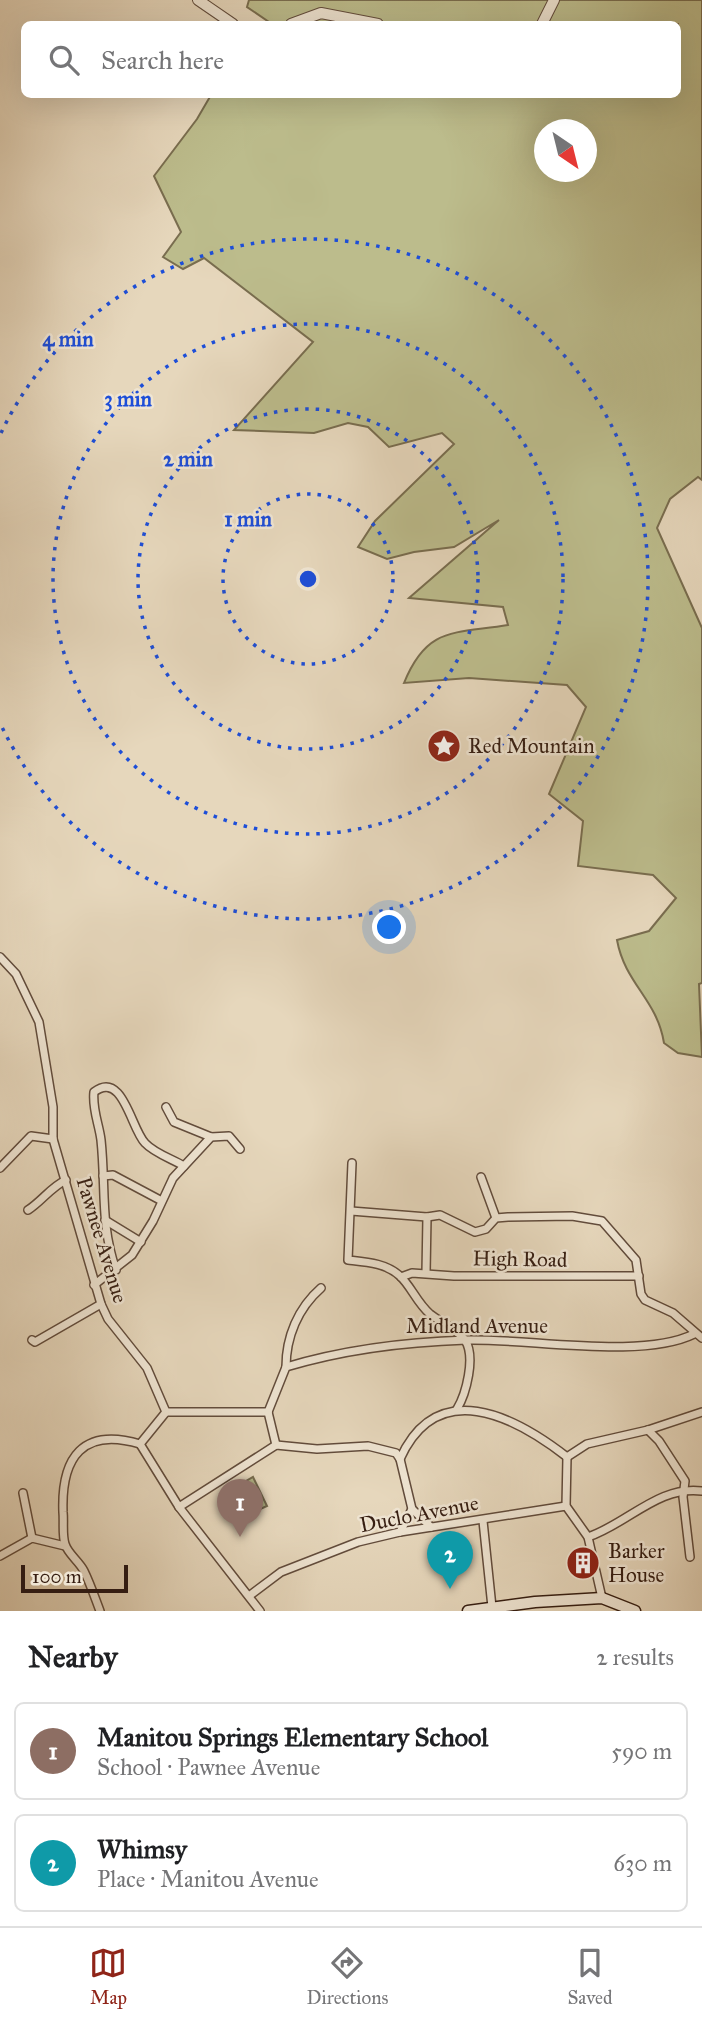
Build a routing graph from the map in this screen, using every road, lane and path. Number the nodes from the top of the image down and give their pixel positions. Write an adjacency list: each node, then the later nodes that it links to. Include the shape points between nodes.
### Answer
1 (198, 0): 3 (street)
2 (554, 0): 6 (street)
3 (229, 21)
4 (299, 21): 5 (street, via 321,13)
5 (362, 21)
6 (544, 21)
7 (0, 957): 10 (street, Pawnee Avenue, via 16,974 39,1022 53,1107)
8 (166, 1107): 9 (street, via 174,1122)
9 (211, 1137): 11 (street, via 229,1136); 13 (street)
10 (53, 1139): 14 (street, via 31,1136); 17 (street, Pawnee Avenue)
11 (240, 1149)
12 (352, 1163): 20 (street)
13 (184, 1166): 15 (street, via 145,1143 119,1092 101,1087 94,1092 93,1103); 18 (street)
14 (0, 1168)
15 (103, 1176): 18 (street, via 113,1175); 23 (street)
16 (481, 1177): 22 (street)
17 (66, 1180): 19 (street, via 54,1185); 29 (street, Pawnee Avenue)
18 (160, 1200): 24 (street)
19 (28, 1210)
20 (351, 1211): 21 (street); 28 (street, via 348,1260 376,1264)
21 (427, 1217): 22 (street, via 440,1215 475,1232 486,1229); 26 (street)
22 (496, 1218): 27 (street, via 572,1216 606,1224 632,1253)
23 (105, 1220): 24 (street); 25 (street, via 106,1241)
24 (141, 1242): 25 (street)
25 (116, 1270): 29 (street)
26 (426, 1273): 27 (street, High Road); 28 (street, High Road)
27 (639, 1276): 32 (street, via 645,1300 673,1313)
28 (401, 1277): 34 (street, via 428,1313)
29 (94, 1285): 31 (street, Pawnee Avenue)
30 (321, 1288): 35 (street, via 294,1326)
31 (101, 1304): 33 (street, via 63,1329); 37 (street, Pawnee Avenue, via 147,1368)
32 (698, 1336): 34 (street, Midland Avenue, via 633,1345)
33 (32, 1340)
34 (465, 1340): 35 (street, Midland Avenue, via 360,1348); 36 (street, via 466,1383)
35 (286, 1367): 38 (street)
36 (457, 1409): 43 (street, via 503,1417); 44 (street, via 420,1426)
37 (166, 1412): 38 (street); 41 (street)
38 (268, 1412): 42 (street)
39 (702, 1412): 40 (street)
40 (648, 1430): 43 (street, via 587,1444); 45 (street, via 674,1461)
41 (139, 1444): 49 (street); 56 (street, via 117,1437 93,1441 77,1450 63,1494)
42 (276, 1445): 44 (street, via 317,1449 368,1446 396,1453); 49 (street)
43 (567, 1457): 48 (street)
44 (400, 1459): 50 (street)
45 (685, 1489): 46 (street); 54 (street, via 646,1504 623,1522); 58 (street)
46 (702, 1491)
47 (23, 1493): 55 (street)
48 (566, 1506): 51 (street, Duclo Avenue); 54 (street)
49 (179, 1507): 59 (street)
50 (412, 1509): 52 (street); 53 (street)
51 (483, 1521): 52 (street, Duclo Avenue); 61 (street)
52 (431, 1527): 53 (street, Duclo Avenue)
53 (400, 1532): 59 (street, Duclo Avenue, via 319,1556 282,1572)
54 (588, 1537): 60 (street)
55 (32, 1538): 56 (street); 57 (street)
56 (65, 1546): 63 (street, via 83,1569)
57 (0, 1556)
58 (690, 1557)
59 (249, 1596): 64 (street)
60 (602, 1598): 62 (main road); 66 (main road)
61 (492, 1607): 62 (main road); 65 (main road)
62 (517, 1607)
63 (100, 1611)
64 (260, 1611)
65 (469, 1611)
66 (635, 1611)

